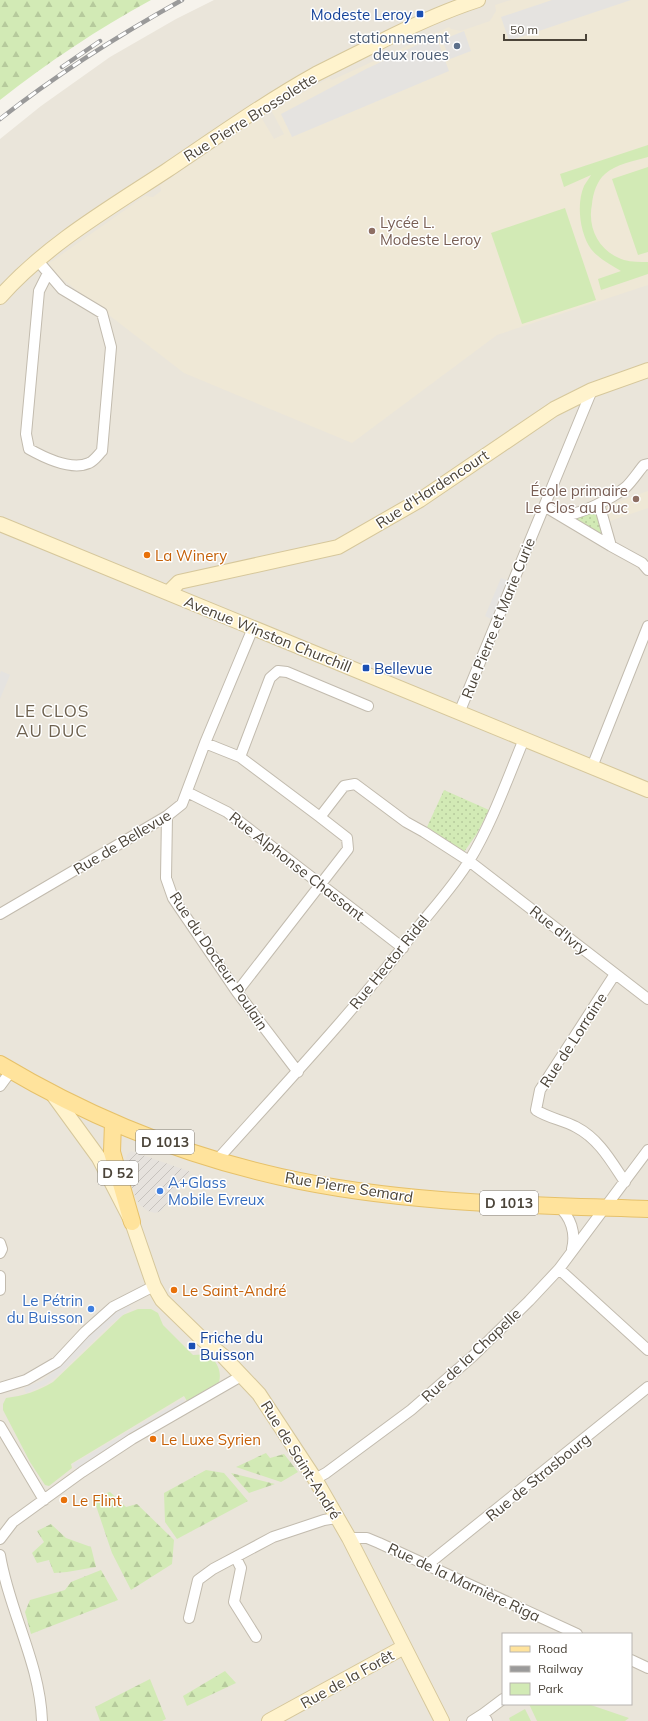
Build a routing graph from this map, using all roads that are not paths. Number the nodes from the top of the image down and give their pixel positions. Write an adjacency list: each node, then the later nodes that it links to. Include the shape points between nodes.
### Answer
1 (478, 0): 2 (main road, Rue Pierre Brossolette)
2 (462, 2): 3 (main road, Rue Pierre Brossolette, via 315,75 262,107 118,202)
3 (38, 261): 4 (street); 5 (main road, Rue Pierre Brossolette)
4 (48, 273): 4 (street, via 62,289 102,313 111,347 102,451 88,464 68,465 46,458 30,449 26,434 39,291)
5 (0, 297)
6 (648, 370): 7 (main road, Rue d'Hardencourt)
7 (592, 390): 10 (street, Rue Pierre et Marie Curie); 15 (main road, Rue d'Hardencourt, via 554,409 420,500 338,547)
8 (648, 464): 9 (street, via 644,465 626,487)
9 (599, 504): 11 (street, via 569,516); 13 (street)
10 (544, 506): 11 (street); 21 (street, Rue Pierre et Marie Curie)
11 (561, 516): 13 (street)
12 (0, 524): 16 (main road, Avenue Winston Churchill)
13 (611, 546): 14 (street, via 642,563)
14 (648, 570)
15 (205, 577): 16 (main road, Rue d'Hardencourt, via 179,582); 17 (main road)
16 (168, 593): 17 (main road, Avenue Winston Churchill)
17 (190, 602): 19 (main road, Avenue Winston Churchill)
18 (648, 626): 25 (street)
19 (253, 628): 21 (main road, Avenue Winston Churchill); 23 (street, Rue de Bellevue)
20 (368, 706): 24 (street, via 287,672 278,671 270,678)
21 (459, 713): 22 (main road, Avenue Winston Churchill)
22 (524, 739): 25 (main road, Avenue Winston Churchill); 30 (street, Rue Hector Ridel, via 496,807)
23 (205, 743): 24 (street); 27 (street, Rue de Bellevue)
24 (240, 757): 29 (street)
25 (592, 767): 26 (main road, Avenue Winston Churchill)
26 (648, 790)
27 (187, 792): 28 (street, Rue de Bellevue, via 182,804); 31 (street, Rue Alphonse Chassant, via 227,812)
28 (167, 816): 32 (street, Rue de Bellevue); 35 (street, Rue du Docteur Poulain, via 166,878 173,898)
29 (320, 817): 30 (street, Rue d'Ivry, via 344,786 355,784 406,822); 31 (street, via 347,838 348,849)
30 (469, 861): 33 (street, Rue Hector Ridel); 34 (street, Rue d'Ivry)
31 (321, 885): 33 (street, Rue Alphonse Chassant); 35 (street)
32 (0, 914)
33 (402, 948): 38 (street, Rue Hector Ridel)
34 (615, 974): 36 (street, Rue d'Ivry); 44 (street, Rue de Lorraine, via 540,1090 536,1110 588,1134 602,1148)
35 (237, 992): 38 (street, Rue du Docteur Poulain)
36 (648, 999)
37 (6, 1067): 39 (street); 40 (main road, Rue Pierre Semard / D 1013)
38 (298, 1072): 43 (street, Rue Hector Ridel)
39 (0, 1086)
40 (50, 1092): 41 (main road, Rue Pierre Semard / D 1013); 48 (main road, D 52, via 98,1158)
41 (113, 1122): 43 (main road, Rue Pierre Semard / D 1013); 48 (main road, D 52, via 112,1152)
42 (648, 1150): 44 (street, Rue de la Chapelle)
43 (217, 1160): 45 (main road, Rue Pierre Semard / D 1013, via 282,1178 358,1191 425,1199)
44 (625, 1182): 46 (street, Rue de la Chapelle)
45 (558, 1206): 46 (main road, Rue Pierre Semard / D 1013); 49 (street, via 570,1221 574,1240)
46 (605, 1208): 47 (main road, Rue Pierre Semard / D 1013); 49 (street, Rue de la Chapelle)
47 (648, 1209)
48 (132, 1222): 52 (main road, Rue de Saint-André / D 52)
49 (572, 1251): 50 (street, Rue de la Chapelle)
50 (559, 1269): 54 (street); 59 (street, Rue de la Chapelle, via 473,1356 411,1410)
51 (0, 1276): 53 (street)
52 (154, 1286): 55 (main road, Rue de Saint-André / D 52, via 162,1300); 56 (street, via 113,1307 57,1362 26,1380)
53 (0, 1290)
54 (648, 1350)
55 (243, 1375): 59 (main road, Rue de Saint-André / D 52, via 259,1394); 60 (street, via 132,1439)
56 (0, 1388)
57 (648, 1388): 66 (street, Rue de Strasbourg)
58 (0, 1426): 60 (street)
59 (315, 1479): 61 (main road, Rue de Saint-André / D 52)
60 (44, 1500): 63 (street, via 13,1522)
61 (336, 1518): 62 (main road, Rue de Saint-André / D 52); 65 (street, via 273,1537)
62 (349, 1538): 66 (street, Rue de la Marnière Riga, via 367,1538); 70 (main road, Rue de Saint-André / D 52)
63 (0, 1539)
64 (0, 1554): 75 (street, via 8,1590 38,1685)
65 (236, 1558): 67 (street, via 198,1580); 69 (street, via 241,1568 234,1602)
66 (427, 1565): 68 (street, Rue de la Marnière Riga)
67 (189, 1618)
68 (575, 1633)
69 (256, 1637)
70 (404, 1647): 76 (main road, Rue de la Forêt); 77 (main road, Rue de Saint-André / D 52)
71 (632, 1660): 72 (street)
72 (647, 1667)
73 (502, 1700): 74 (street)
74 (485, 1718): 78 (street)
75 (42, 1721)
76 (269, 1721)
77 (442, 1721)
78 (472, 1721)

